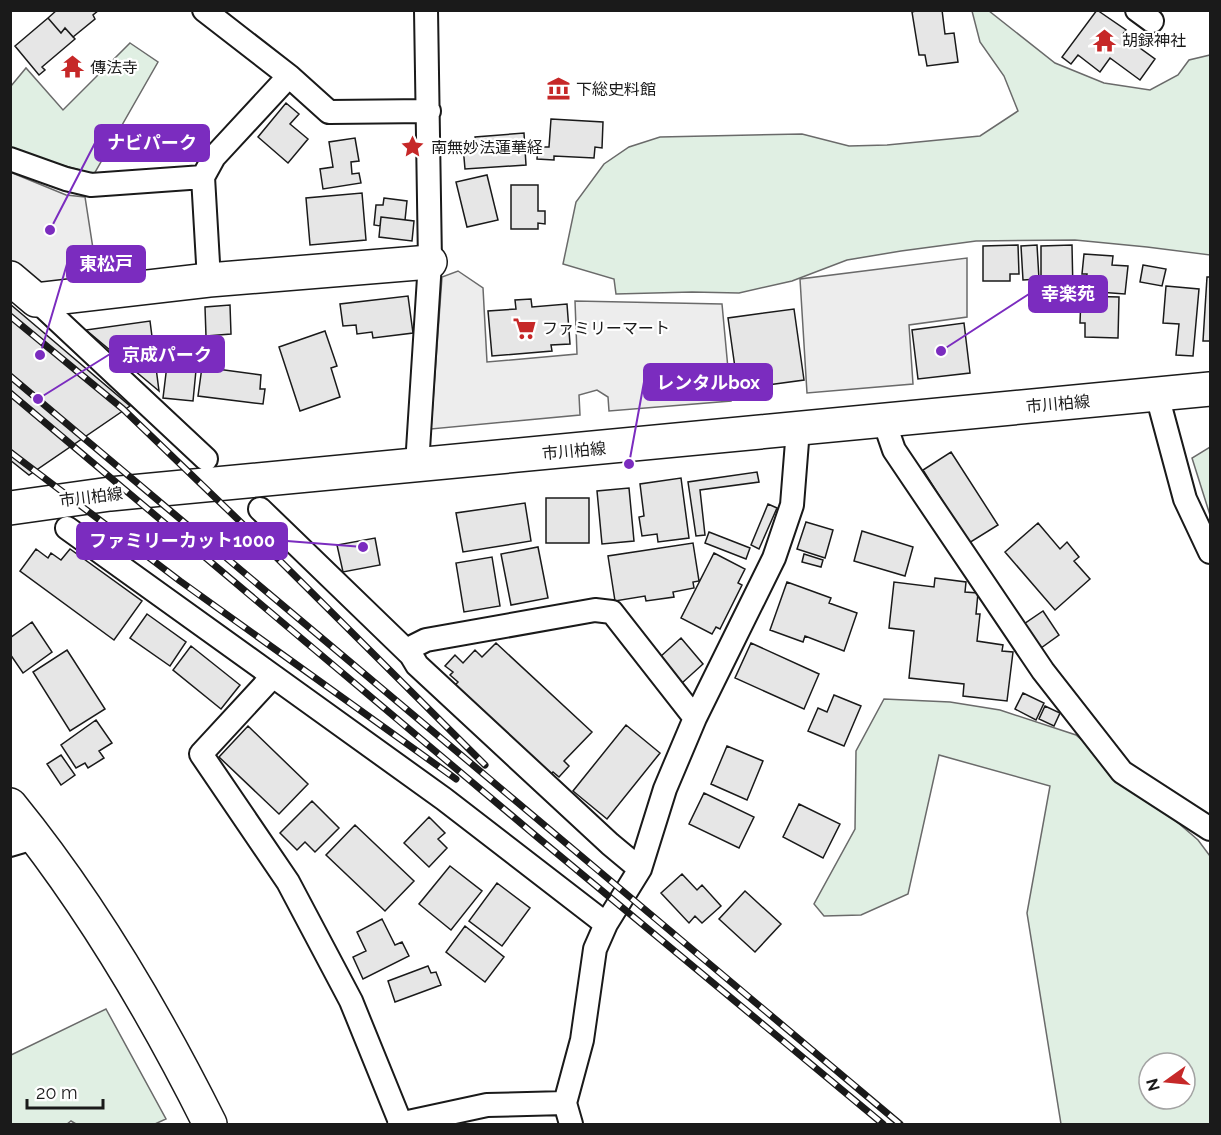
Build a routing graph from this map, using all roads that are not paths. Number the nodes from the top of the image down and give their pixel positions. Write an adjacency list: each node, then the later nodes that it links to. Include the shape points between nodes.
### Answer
1 (204, 10): 3 (street)
2 (426, 10): 4 (street)
3 (289, 76): 4 (street, via 329,112); 6 (street, via 214,157)
4 (429, 111): 7 (street)
5 (10, 159): 6 (street, via 91,186)
6 (202, 177): 9 (street)
7 (430, 262): 9 (main road); 16 (street)
8 (10, 278): 10 (main road)
9 (209, 280): 10 (main road)
10 (36, 300): 15 (street)
11 (1210, 389): 12 (main road, 市川柏線)
12 (1157, 395): 13 (main road, 市川柏線); 20 (street, via 1185,499)
13 (884, 421): 14 (main road, 市川柏線); 25 (street, via 894,450 1081,721 1122,772)
14 (798, 429): 16 (main road, 市川柏線); 23 (street, via 792,505 774,558)
15 (206, 459)
16 (417, 465): 17 (main road, 市川柏線, via 110,494)
17 (10, 508)
18 (260, 509): 21 (street)
19 (67, 528): 22 (street)
20 (1210, 552)
21 (411, 655): 23 (street, via 414,646 426,640 595,610 612,612); 27 (street, via 417,665)
22 (273, 676): 28 (street, via 444,799); 30 (street, via 201,754 293,892 351,1001)
23 (695, 718): 27 (street, via 665,789)
24 (10, 805): 26 (main road)
25 (1210, 829)
26 (24, 841): 31 (main road, via 99,926 175,1054)
27 (640, 869): 28 (street)
28 (606, 924): 29 (street, via 595,949)
29 (568, 1114): 30 (street, via 487,1105)
30 (400, 1124)
31 (210, 1125)

